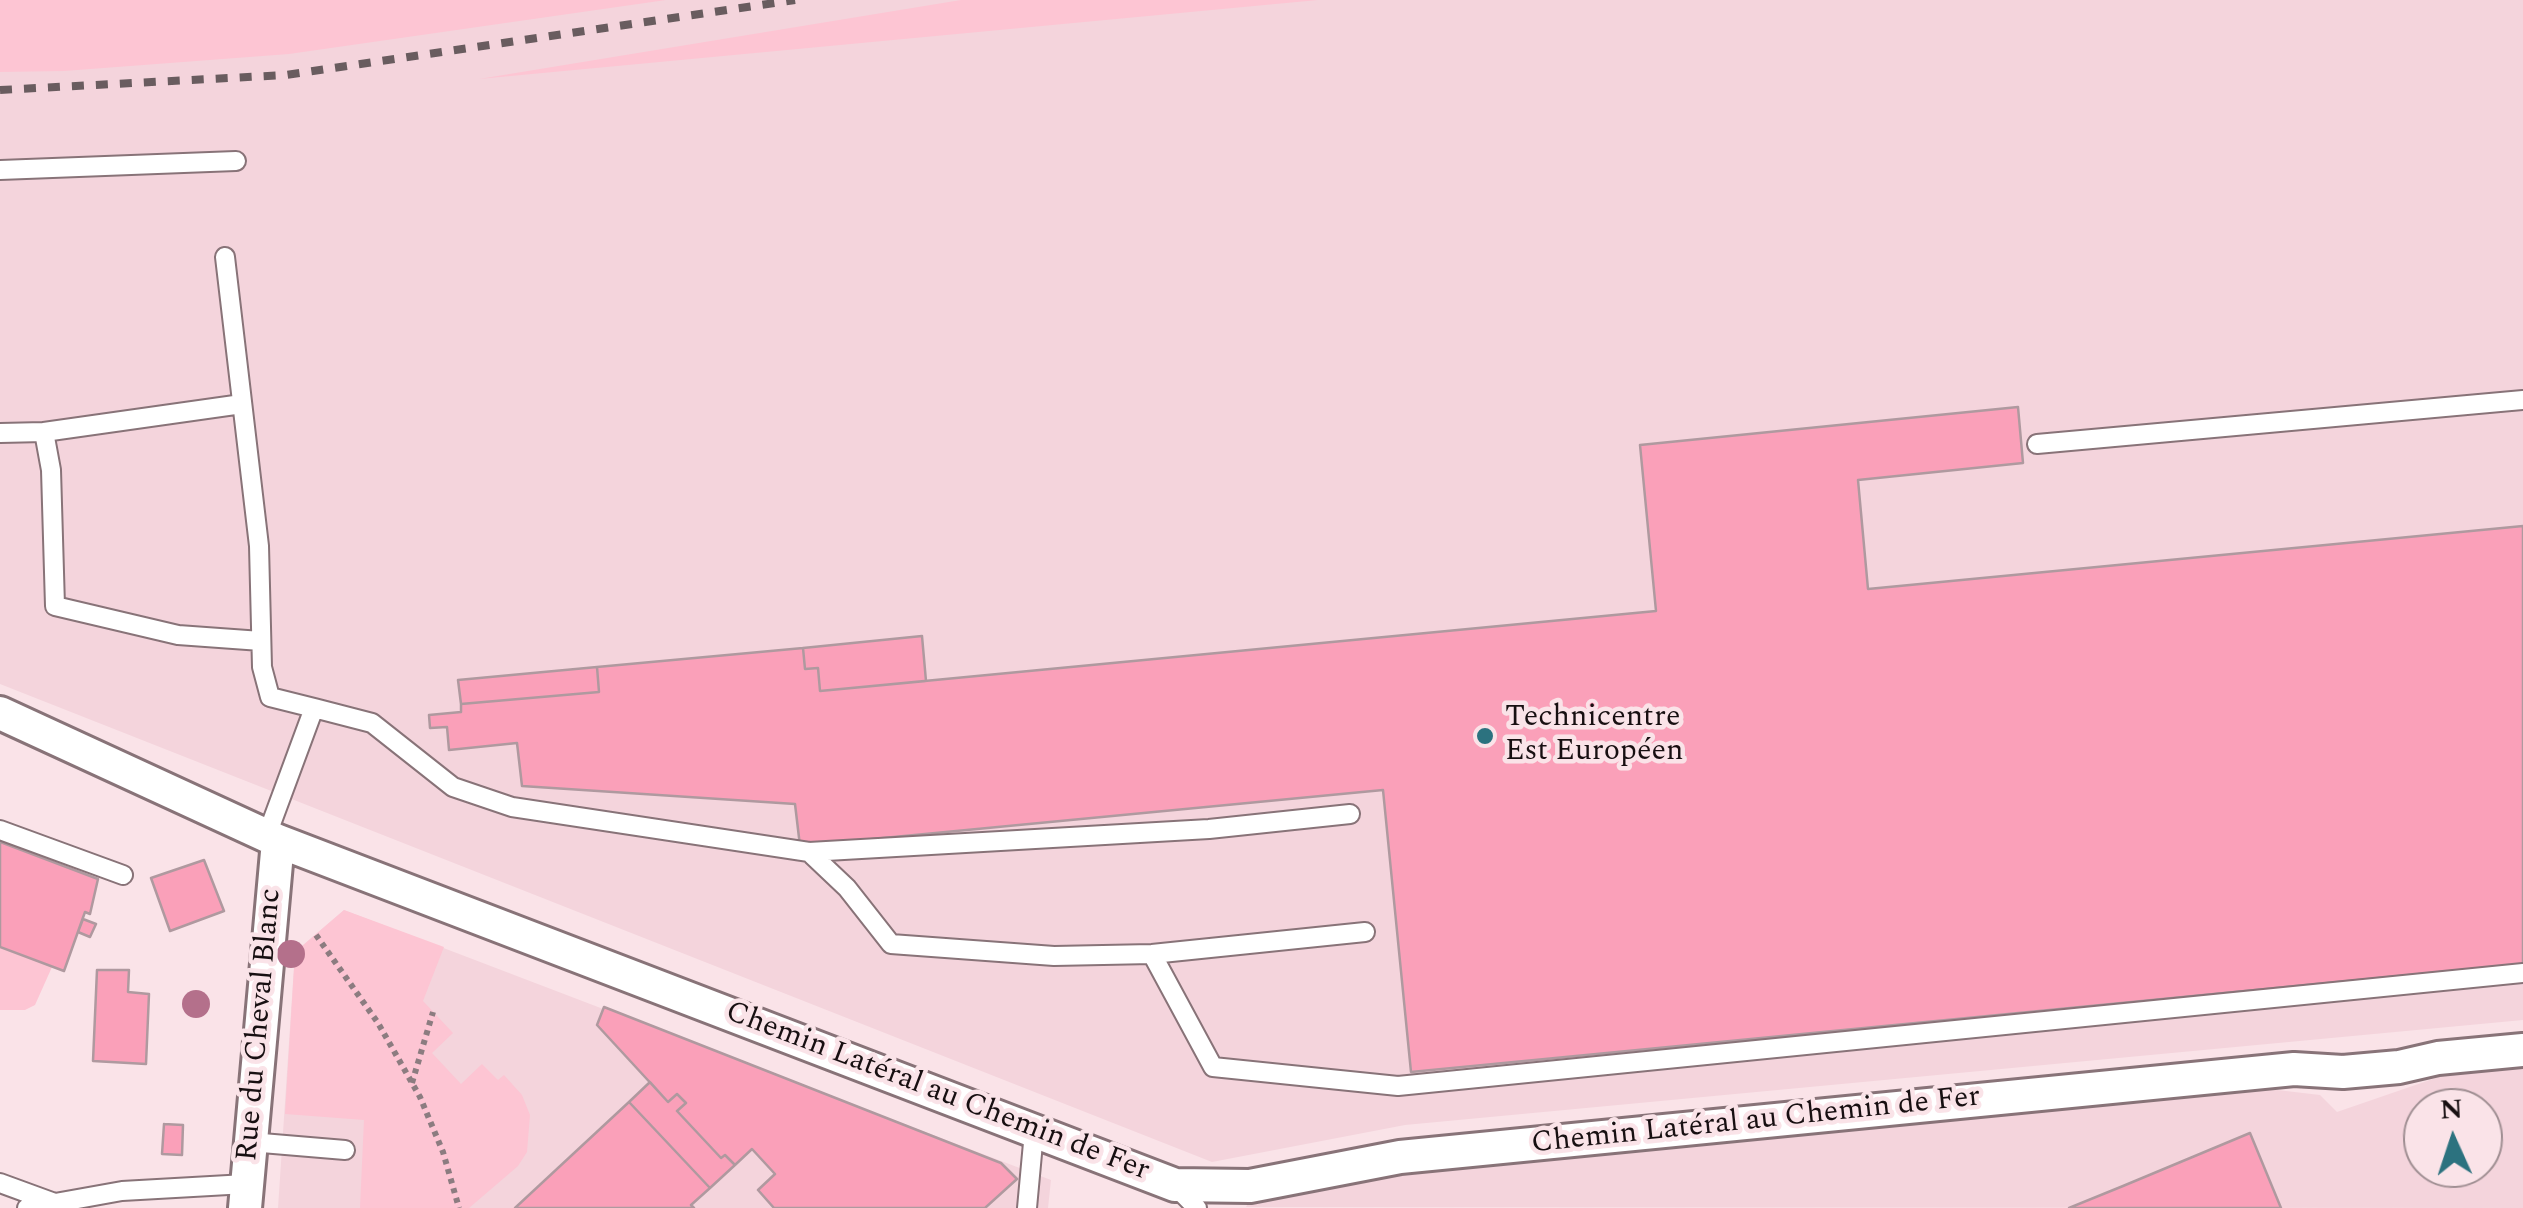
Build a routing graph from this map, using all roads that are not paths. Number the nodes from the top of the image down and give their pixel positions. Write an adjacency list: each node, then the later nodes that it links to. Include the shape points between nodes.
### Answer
1 (236, 161): 2 (lane)
2 (0, 170)
3 (225, 256): 5 (lane)
4 (2523, 400): 8 (lane)
5 (242, 404): 6 (lane); 9 (lane, via 259,546)
6 (44, 432): 7 (lane); 9 (lane, via 52,470 55,606 178,636)
7 (0, 433)
8 (2037, 444)
9 (261, 640): 10 (lane, via 270,697)
10 (314, 708): 14 (lane); 15 (lane, via 372,723 453,787 512,807)
11 (0, 714): 14 (street, Chemin Latéral au Chemin de Fer)
12 (1350, 814): 15 (lane, via 1209,829)
13 (0, 830): 16 (lane)
14 (272, 838): 21 (street, Chemin Latéral au Chemin de Fer); 22 (street, Rue du Cheval Blanc)
15 (809, 852): 18 (lane, via 891,944 1054,956)
16 (122, 876)
17 (1366, 932): 18 (lane)
18 (1152, 954): 19 (lane, via 1213,1067 1398,1086)
19 (2523, 974)
20 (2523, 1050): 26 (street, Chemin Latéral au Chemin de Fer, via 2399,1067 2294,1069 1400,1158)
21 (1034, 1132): 26 (street, Chemin Latéral au Chemin de Fer); 29 (lane)
22 (250, 1142): 23 (lane); 25 (street, Rue du Cheval Blanc)
23 (345, 1150)
24 (0, 1183): 27 (lane)
25 (246, 1196): 27 (lane, via 122,1192)
26 (1186, 1197)
27 (52, 1203): 28 (lane)
28 (27, 1208)
29 (1027, 1208)

